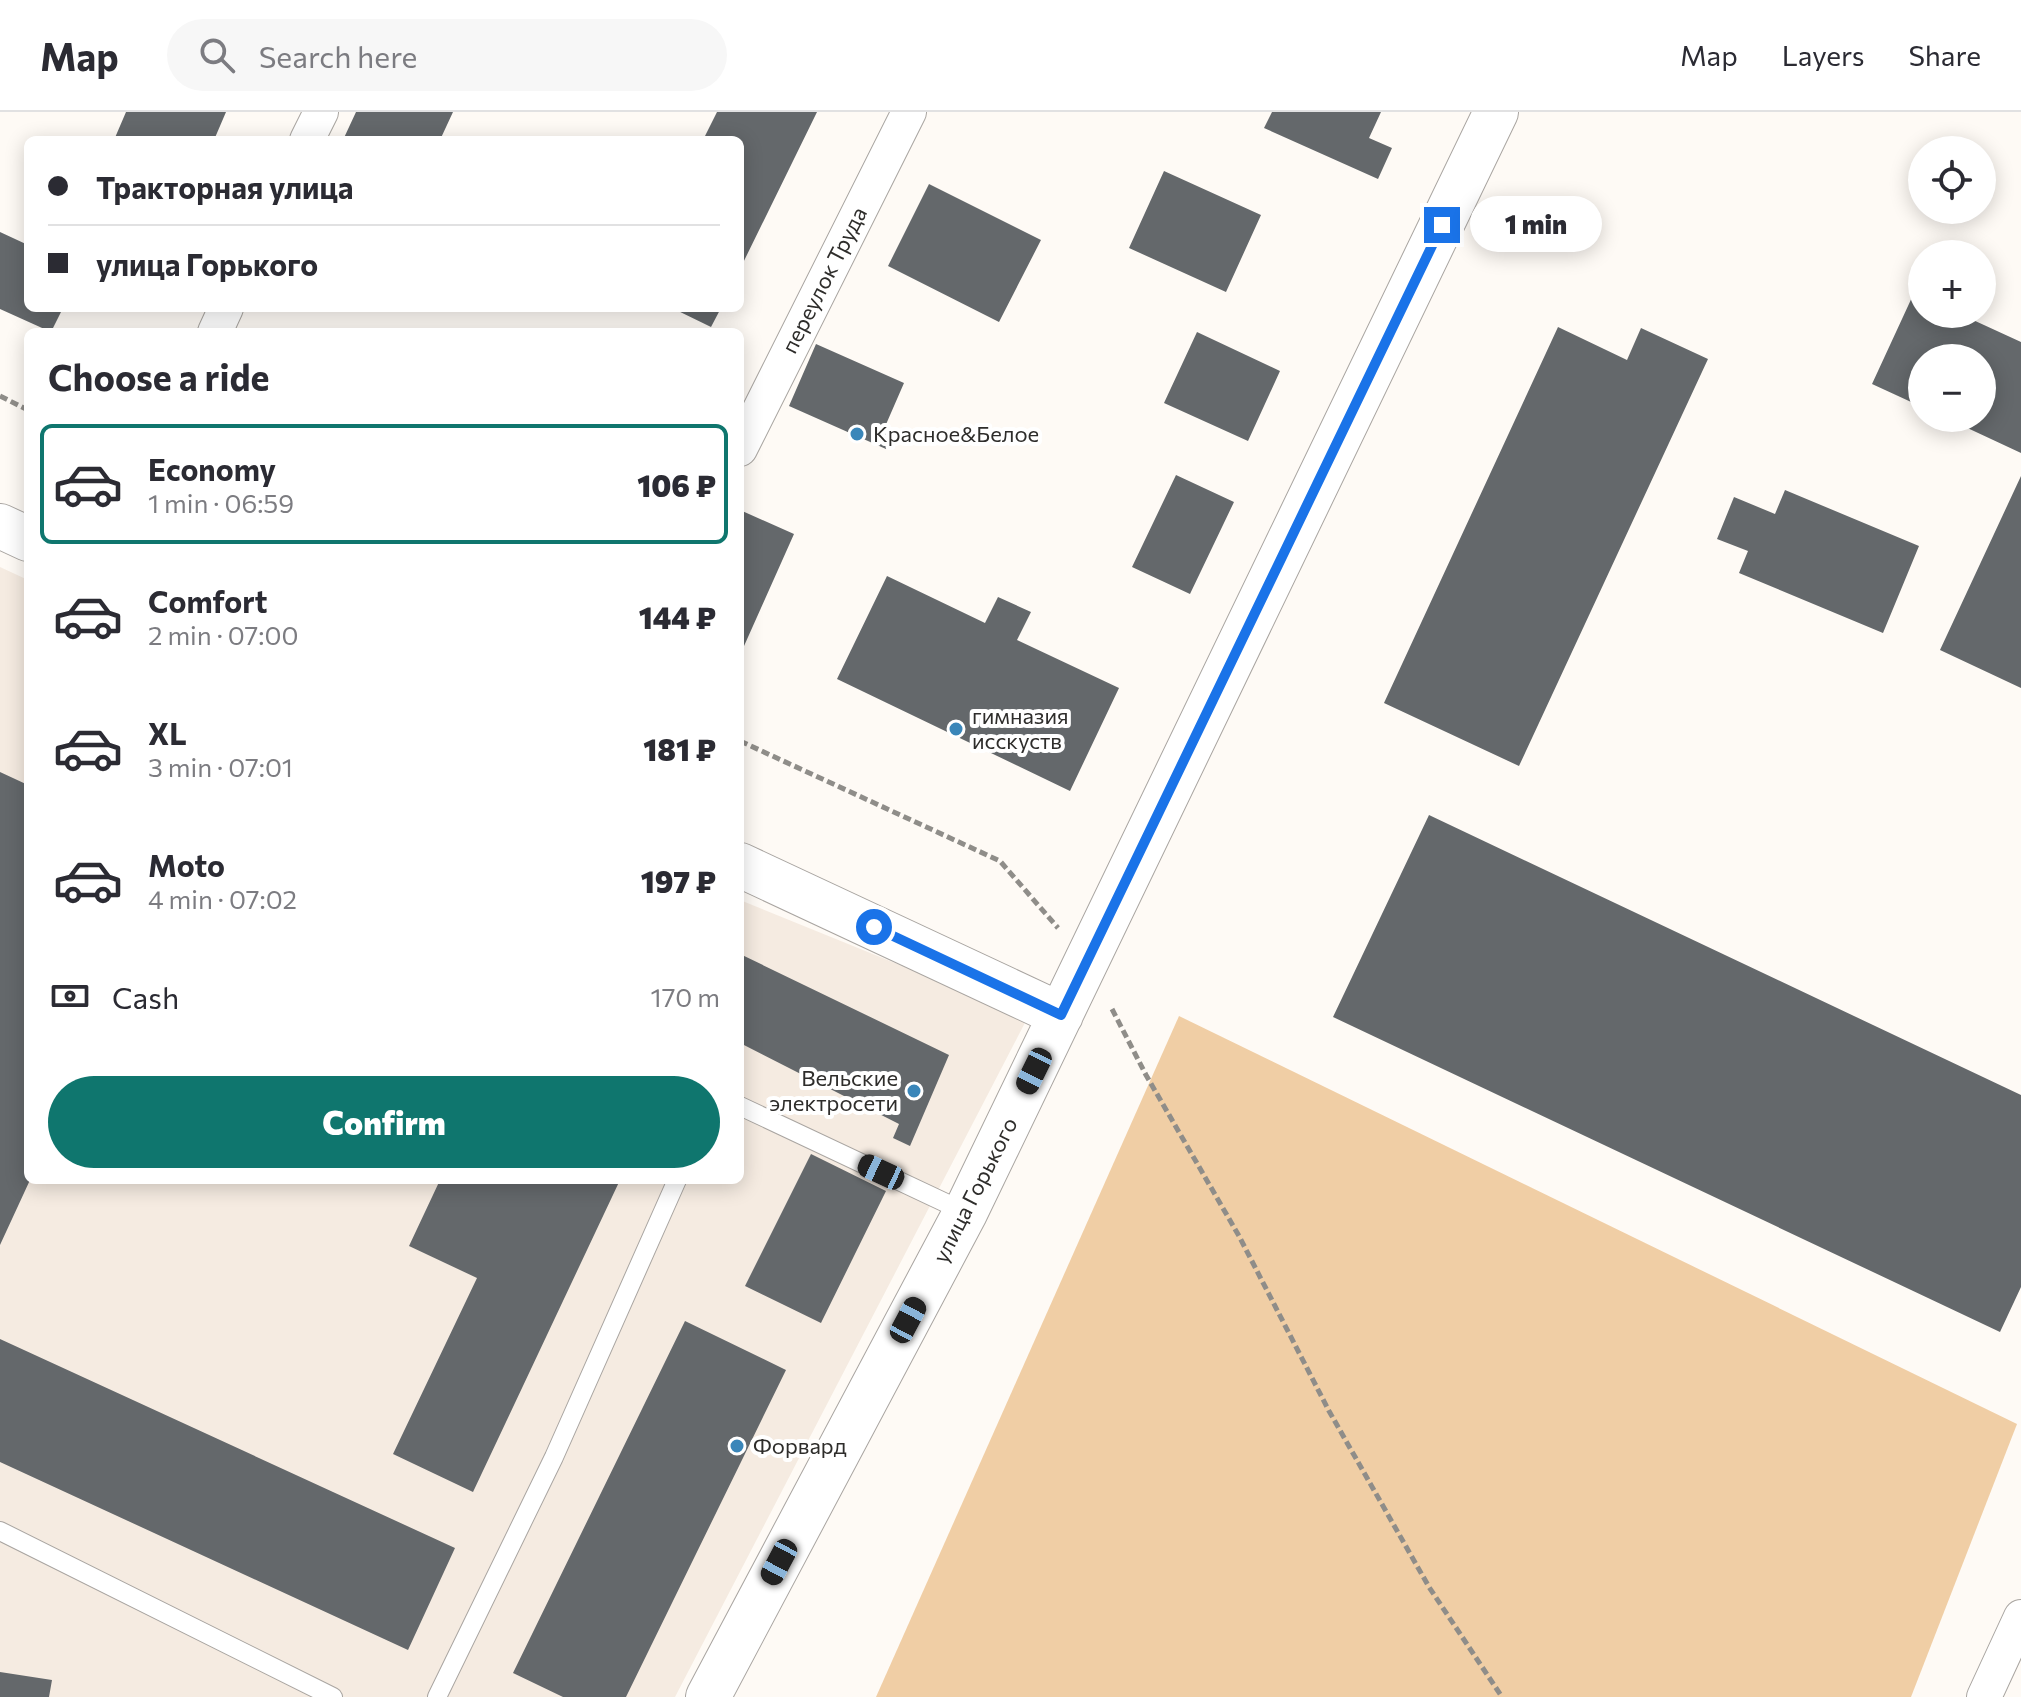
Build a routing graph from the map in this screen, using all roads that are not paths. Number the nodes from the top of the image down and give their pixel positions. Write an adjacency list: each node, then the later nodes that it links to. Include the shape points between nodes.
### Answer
1 (321, 112): 4 (street)
2 (909, 112): 5 (street, переулок Труда)
3 (1496, 112): 9 (street, улица Горького)
4 (309, 136)
5 (744, 441)
6 (0, 526): 7 (street)
7 (24, 537)
8 (744, 867): 9 (street)
9 (1061, 1015): 12 (street, улица Горького)
10 (744, 1108): 12 (lane)
11 (675, 1184): 16 (lane, via 554,1457)
12 (965, 1213): 17 (street, улица Горького)
13 (0, 1531): 15 (lane)
14 (2021, 1617): 18 (street)
15 (333, 1697)
16 (437, 1697)
17 (708, 1697)
18 (1984, 1697)

